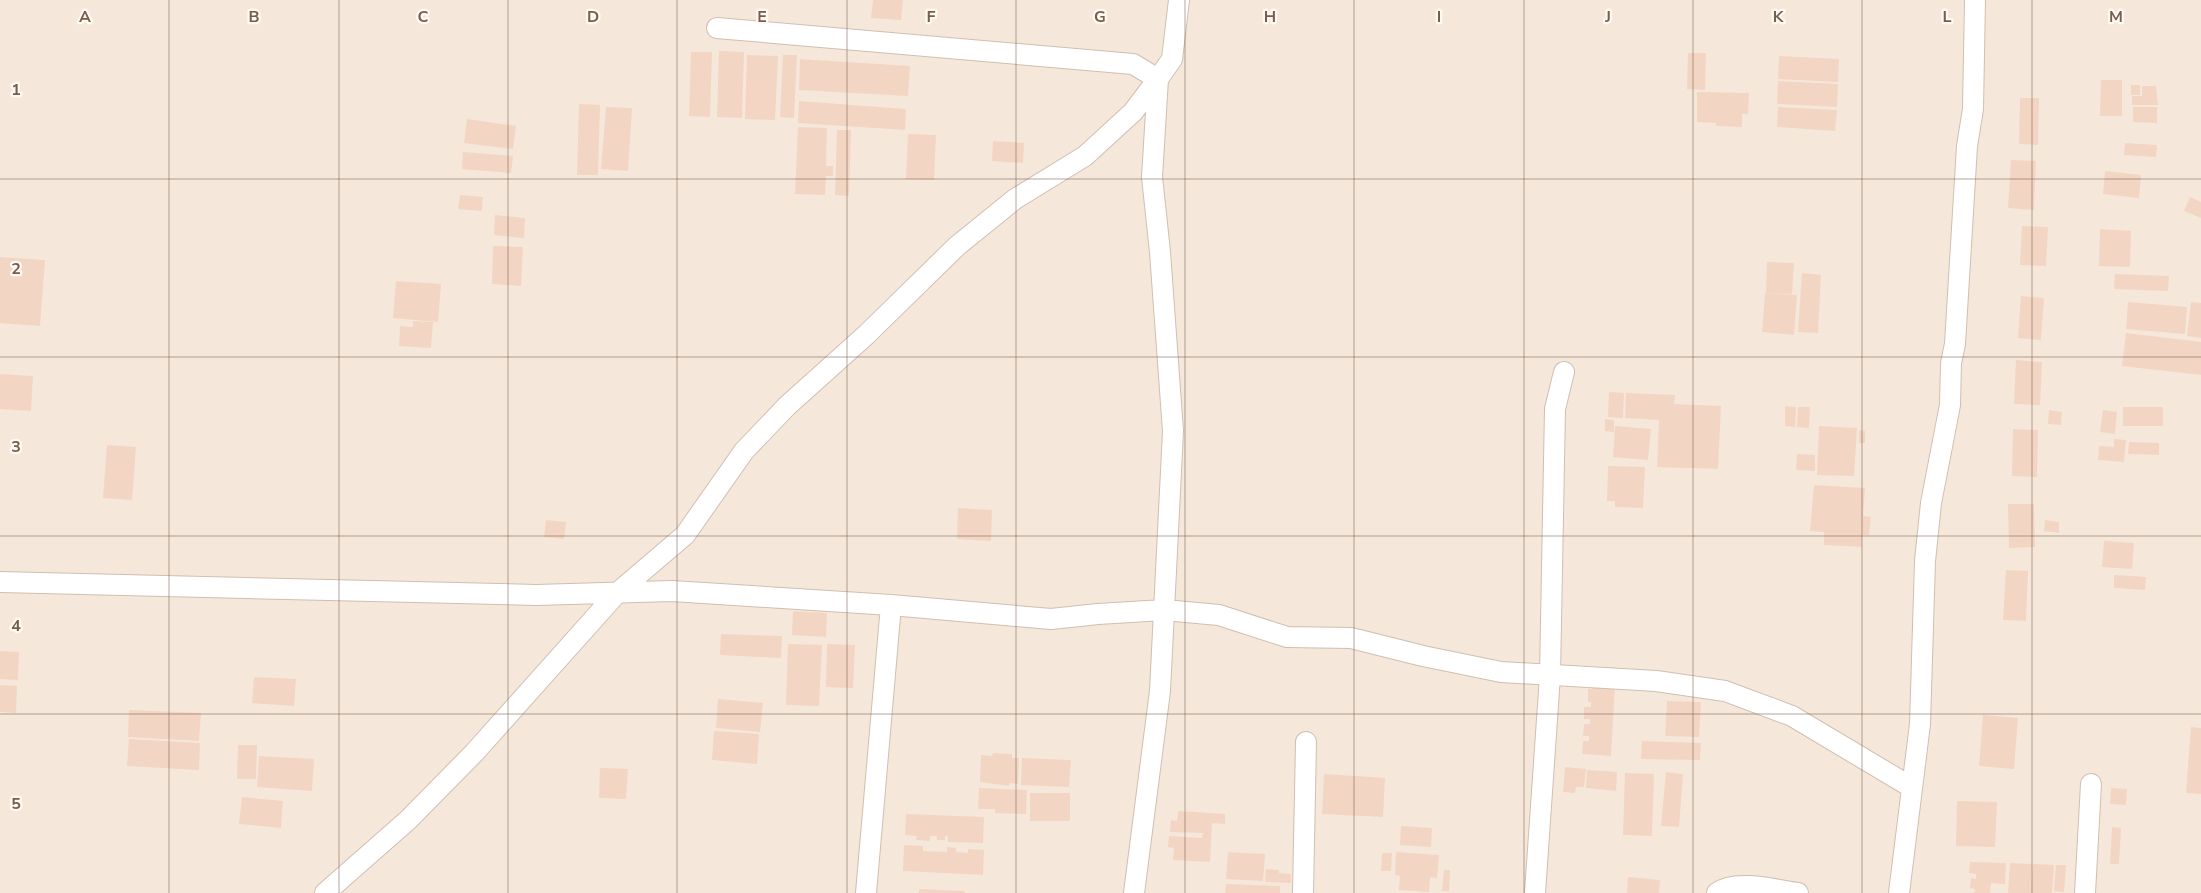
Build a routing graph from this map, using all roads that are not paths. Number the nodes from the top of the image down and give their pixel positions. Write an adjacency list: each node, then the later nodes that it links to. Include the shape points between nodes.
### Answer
1 (1179, 0): 4 (street, via 1172,59)
2 (1975, 0): 13 (street, via 1973,109 1967,146 1955,344 1950,405 1931,503 1925,561 1920,724)
3 (717, 28): 4 (street, via 1133,64)
4 (1158, 79): 7 (street, via 1133,112 1085,156 1015,199 957,246 787,406 744,451 685,535); 9 (street, via 1152,177 1173,431)
5 (1564, 372): 10 (street, via 1555,409)
6 (0, 582): 7 (street, via 536,595)
7 (617, 593): 8 (street, via 672,591); 14 (street, via 474,753 408,820)
8 (891, 605): 9 (street, via 1051,619); 15 (street)
9 (1164, 610): 10 (street, via 1219,615 1287,636 1351,638 1502,672); 16 (street, via 1160,691)
10 (1550, 676): 13 (street, via 1656,681 1725,691 1792,716); 18 (street)
11 (1306, 742): 17 (street)
12 (2091, 784): 22 (street)
13 (1911, 786): 21 (street)
14 (325, 893)
15 (866, 893)
16 (1134, 893)
17 (1303, 893)
18 (1535, 893)
19 (1717, 893): 20 (street, via 1725,887 1737,886)
20 (1798, 893)
21 (1899, 893)
22 (2085, 893)

